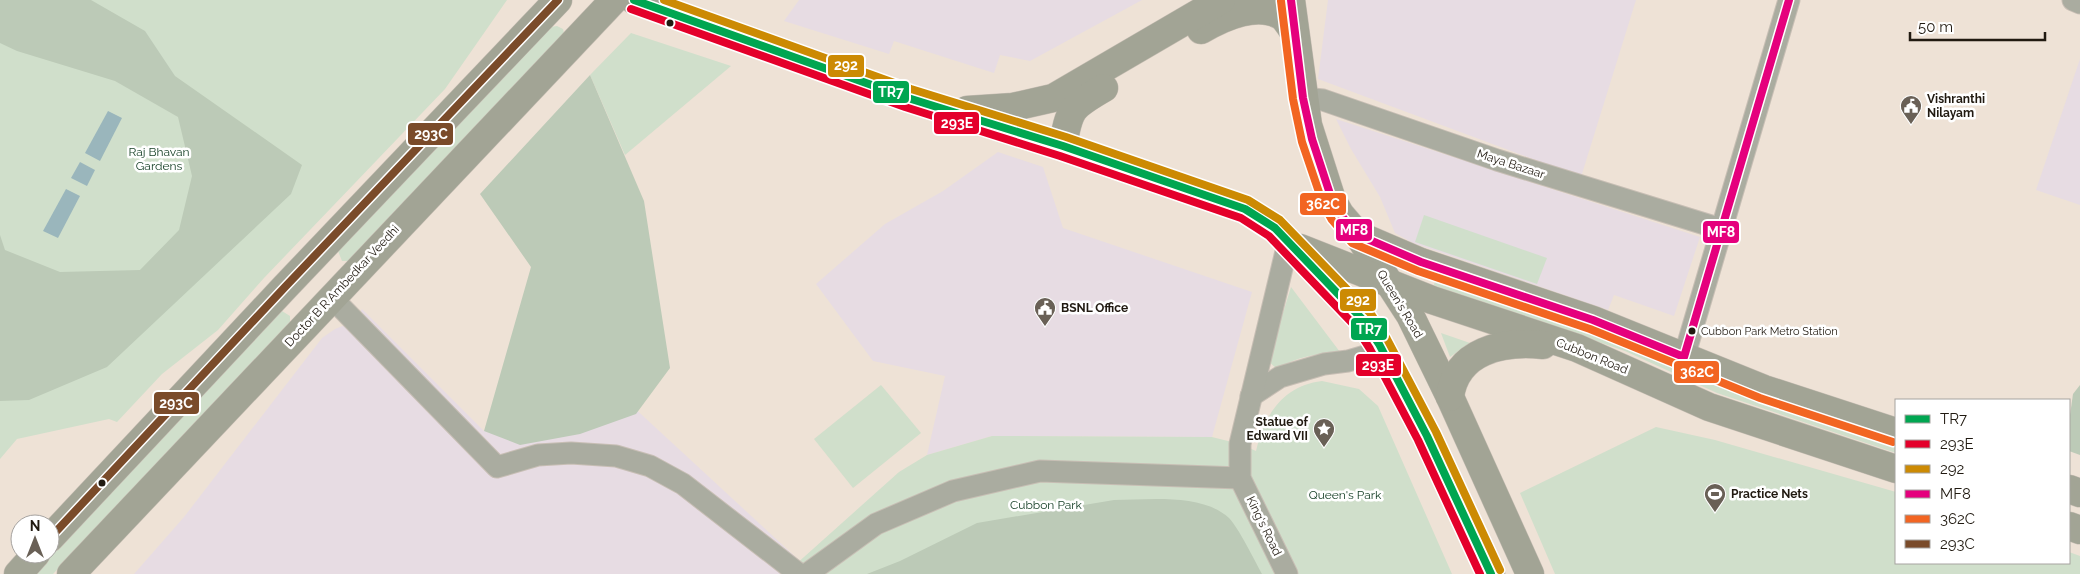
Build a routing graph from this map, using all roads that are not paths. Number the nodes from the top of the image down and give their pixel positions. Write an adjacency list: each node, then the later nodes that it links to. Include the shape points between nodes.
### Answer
1 (530, 0): 11 (main road, via 504,32)
2 (558, 0): 11 (main road)
3 (614, 0): 21 (main road, Doctor B R Ambedkar Veedhi)
4 (634, 0): 13 (main road, Cubbon Road, via 869,85)
5 (1221, 0): 13 (main road, via 1053,98 1013,107)
6 (1291, 0): 10 (main road, Queen's Road)
7 (1789, 0): 15 (street)
8 (2073, 0): 9 (street)
9 (2080, 2)
10 (1295, 34): 12 (main road, Queen's Road); 14 (main road, via 1282,17 1265,8 1251,8 1222,18 1079,103 1070,114)
11 (498, 61): 18 (main road)
12 (1303, 98): 15 (street, Maya Bazaar, via 1323,100 1497,160); 16 (main road, Queen's Road, via 1312,139 1332,200)
13 (948, 110): 14 (main road, Cubbon Road)
14 (1063, 146): 17 (main road, Cubbon Road, via 1245,209 1275,228)
15 (1721, 230): 24 (street)
16 (1358, 235): 19 (main road, Queen's Road); 24 (main road, via 1421,262 1593,320)
17 (1288, 243): 19 (main road, Cubbon Road); 22 (main road, Cubbon Road, via 1364,321); 25 (street)
18 (318, 252): 20 (main road); 21 (main road)
19 (1388, 283): 23 (main road, Cubbon Road); 26 (main road, Queen's Road, via 1410,315)
20 (285, 287): 21 (main road); 30 (main road)
21 (332, 297): 33 (main road, Doctor B R Ambedkar Veedhi); 34 (street, via 496,467 538,455 571,453 616,456 650,466 683,484)
22 (1381, 347): 25 (street, via 1348,361 1324,364 1280,377); 37 (main road, via 1427,436)
23 (1577, 348): 26 (main road, via 1522,343 1481,353 1460,368 1451,386); 28 (main road, Cubbon Road, via 1709,407)
24 (1684, 357): 27 (main road, via 1764,389)
25 (1251, 396): 29 (street, via 1240,444)
26 (1450, 397): 38 (main road, Queen's Road)
27 (1895, 432)
28 (1895, 469)
29 (1240, 478): 35 (street, via 1040,471 953,491 876,524); 36 (street, King's Road)
30 (60, 527)
31 (27, 564): 32 (main road)
32 (18, 574)
33 (71, 574)
34 (799, 574)
35 (807, 574)
36 (1287, 574)
37 (1491, 574)
38 (1530, 574)

